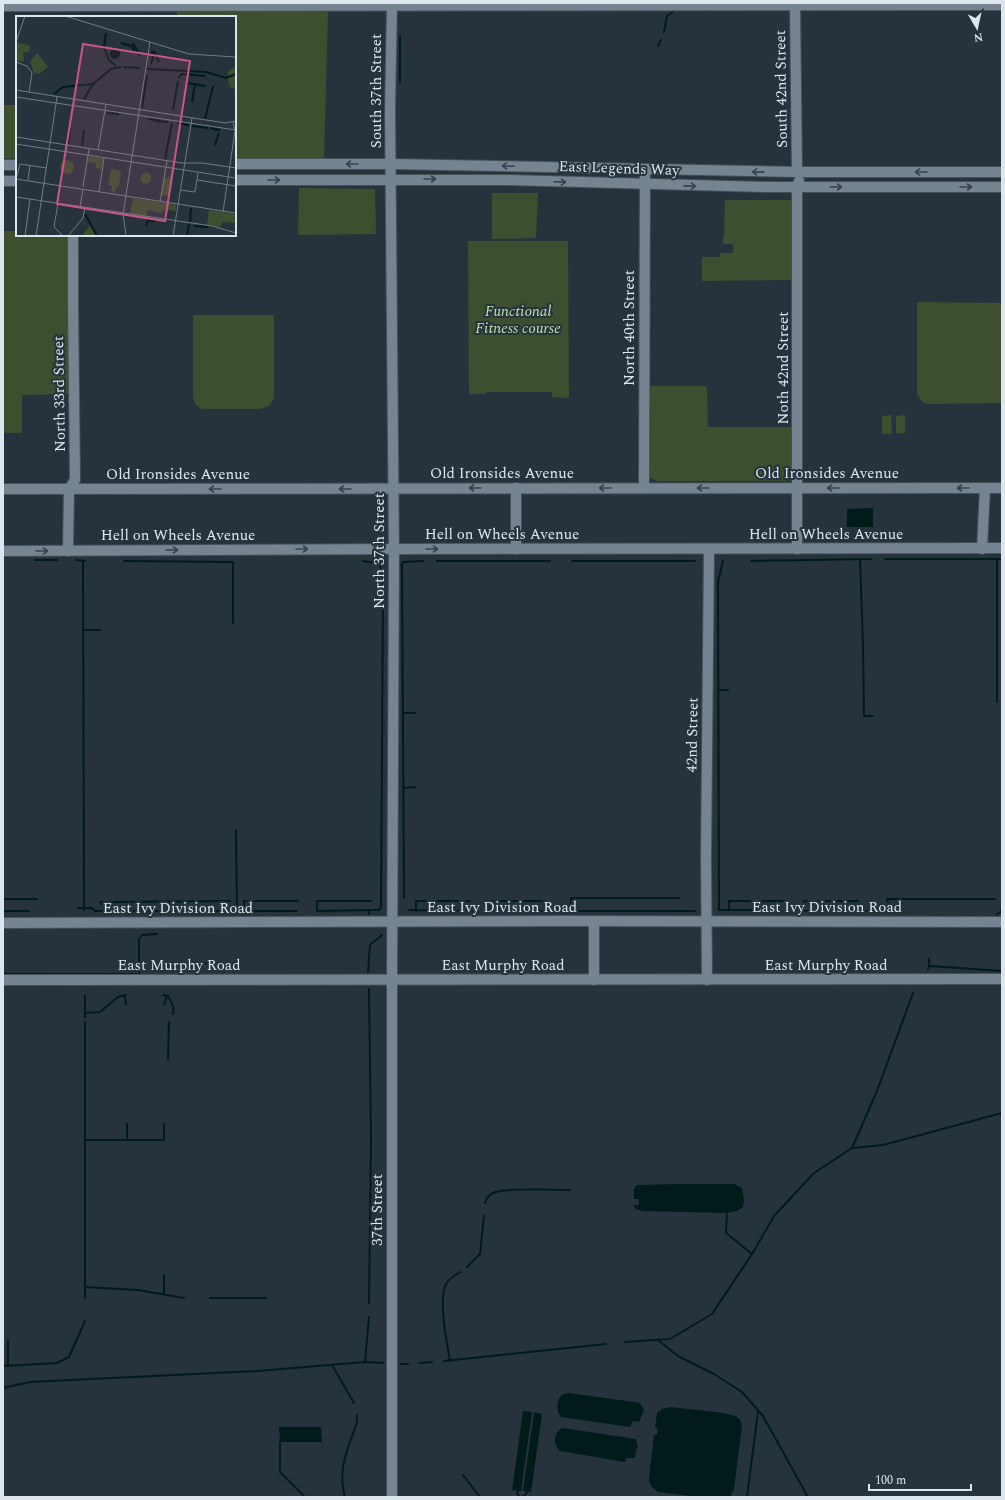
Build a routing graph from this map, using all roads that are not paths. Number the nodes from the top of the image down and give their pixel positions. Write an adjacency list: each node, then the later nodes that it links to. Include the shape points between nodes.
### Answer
1 (392, 4): 2 (street); 6 (street); 8 (street, South 37th Street)
2 (749, 4): 5 (street)
3 (979, 4): 4 (street); 5 (street)
4 (999, 4)
5 (795, 5): 12 (street, South 42nd Street)
6 (3, 6)
7 (236, 164): 8 (street, East Legends Way, one-way to 7)
8 (391, 164): 11 (street, East Legends Way, one-way to 8); 15 (street, South 37th Street)
9 (3, 165): 10 (street)
10 (16, 165)
11 (645, 169): 12 (street, East Legends Way, one-way to 11); 19 (street, North 40th Street)
12 (797, 172): 13 (street, East Legends Way); 20 (street, via 788,181)
13 (822, 172): 14 (street, East Legends Way, one-way to 13); 21 (street, via 802,178)
14 (1002, 172)
15 (391, 179): 16 (street, East Legends Way, one-way to 15); 19 (street, East Legends Way, one-way to 19); 24 (street, North 37th Street)
16 (236, 180)
17 (3, 181): 18 (street)
18 (16, 181)
19 (644, 185): 20 (street, East Legends Way, one-way to 20); 26 (street, North 40th Street)
20 (768, 187): 21 (street, East Legends Way)
21 (797, 187): 22 (street, East Legends Way, one-way to 22); 27 (street, Noth 42nd Street)
22 (1002, 187)
23 (73, 236): 31 (street, North 33rd Street, via 75,480)
24 (394, 488): 25 (street, Old Ironsides Avenue, one-way to 24); 31 (street, Old Ironsides Avenue, one-way to 31); 35 (street, North 37th Street)
25 (516, 488): 26 (street, Old Ironsides Avenue, one-way to 25); 36 (street)
26 (644, 488): 27 (street, Old Ironsides Avenue, one-way to 26)
27 (798, 488): 28 (street, Old Ironsides Avenue, one-way to 27); 32 (street, Noth 42nd Street)
28 (985, 488): 29 (street, Old Ironsides Avenue); 33 (street)
29 (1002, 488)
30 (3, 489): 31 (street, Old Ironsides Avenue)
31 (69, 489): 39 (street, North 33rd Street)
32 (797, 548): 33 (street, Hell on Wheels Avenue); 37 (street, Hell on Wheels Avenue)
33 (982, 548): 34 (street, Hell on Wheels Avenue)
34 (1002, 548)
35 (394, 549): 36 (street, Hell on Wheels Avenue, one-way to 36); 39 (street, Hell on Wheels Avenue, one-way to 35); 42 (street, North 37th Street)
36 (516, 549): 37 (street, Hell on Wheels Avenue)
37 (709, 549): 41 (street, 42nd Street)
38 (3, 551): 39 (street, Hell on Wheels Avenue, one-way to 39)
39 (68, 551)
40 (594, 921): 41 (street, East Ivy Division Road); 42 (street, East Ivy Division Road); 48 (street)
41 (707, 921): 43 (street, East Ivy Division Road); 49 (street, 42nd Street)
42 (392, 922): 44 (street, East Ivy Division Road); 47 (street, 37th Street)
43 (1002, 922)
44 (3, 923)
45 (1002, 979): 49 (street, East Murphy Road)
46 (3, 980): 47 (street, East Murphy Road)
47 (392, 980): 48 (street, East Murphy Road); 50 (street, 37th Street)
48 (594, 980): 49 (street, East Murphy Road)
49 (707, 980)
50 (392, 1497)

